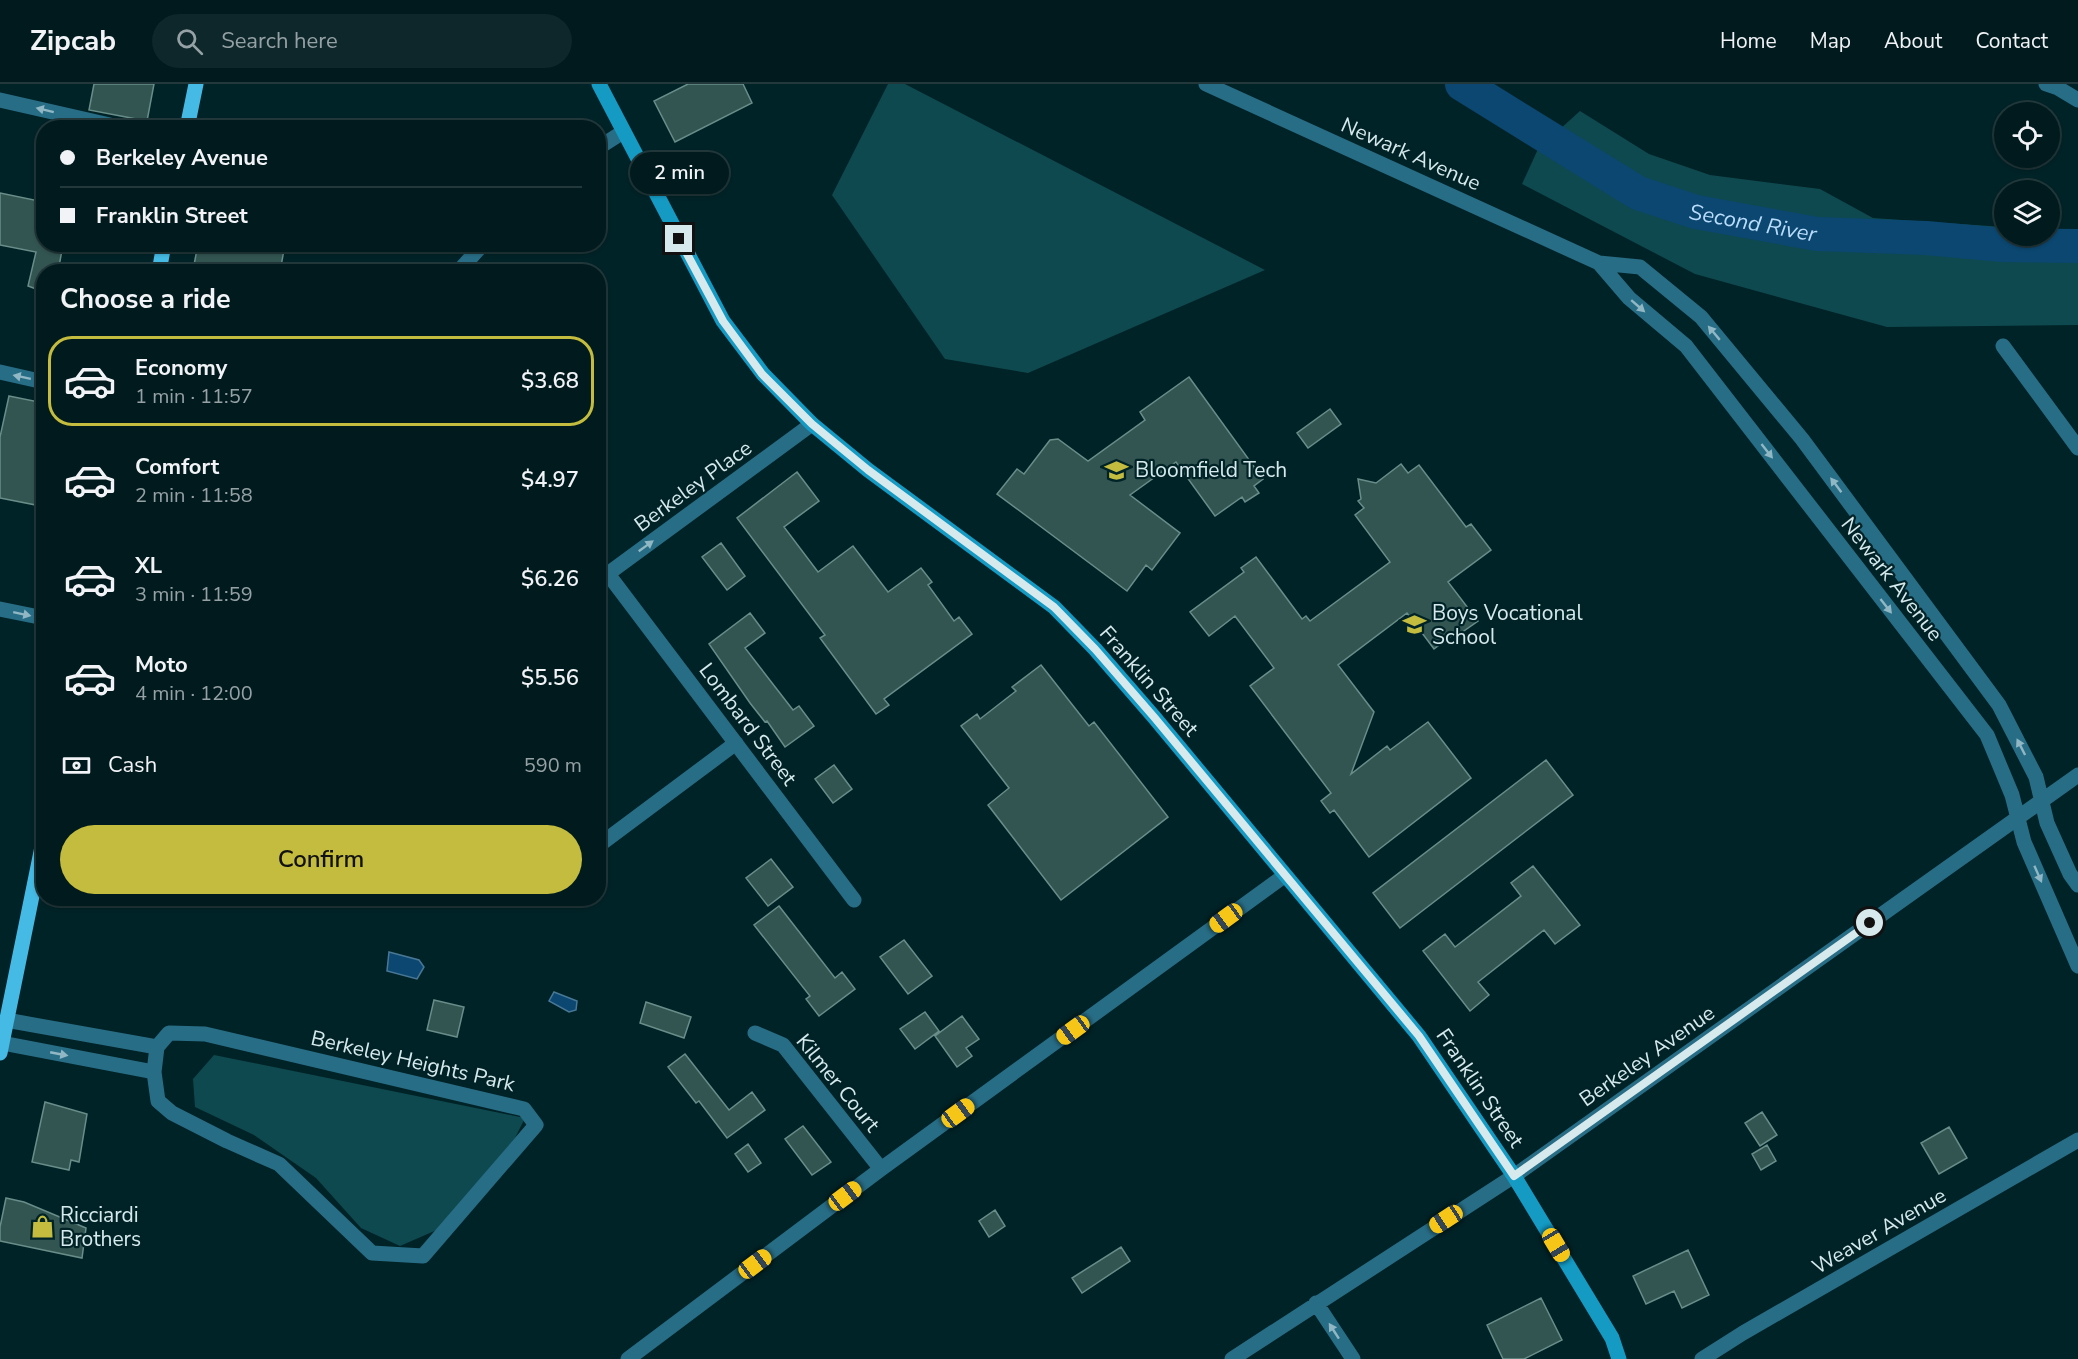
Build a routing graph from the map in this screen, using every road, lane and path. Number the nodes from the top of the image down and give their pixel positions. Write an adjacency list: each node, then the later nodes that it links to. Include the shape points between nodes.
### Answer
1 (196, 84): 8 (main road)
2 (599, 84): 9 (main road, Franklin Street)
3 (1206, 84): 12 (street, Newark Avenue)
4 (2046, 84): 6 (street)
5 (0, 100): 7 (street, one-way to 5)
6 (2078, 100)
7 (88, 120)
8 (189, 120)
9 (623, 132): 10 (street); 17 (main road, Franklin Street, via 723,321 762,374)
10 (606, 143)
11 (476, 252): 13 (street)
12 (1599, 262): 25 (street, Newark Avenue, one-way to 12, via 2036,777 1999,705 1787,421 1701,316 1640,267); 26 (street, Newark Avenue, one-way to 26, via 1629,298 1686,346 1987,735)
13 (465, 264)
14 (2003, 346): 18 (street)
15 (0, 372): 16 (street, one-way to 15)
16 (36, 380)
17 (812, 424): 19 (street, Berkeley Place, one-way to 17); 28 (main road, Franklin Street, via 1054,607 1154,717)
18 (2078, 448)
19 (606, 575)
20 (606, 581): 23 (street, Lombard Street)
21 (0, 609): 22 (street, one-way to 22)
22 (36, 616)
23 (736, 743): 27 (street); 31 (street, Lombard Street)
24 (2078, 775): 25 (street, Berkeley Avenue)
25 (2042, 801): 26 (street, Berkeley Avenue); 30 (street, Newark Avenue, via 2047,823)
26 (2018, 819): 32 (street, Newark Avenue, one-way to 32, via 2024,842); 40 (street, Berkeley Avenue)
27 (606, 840)
28 (1284, 876): 39 (street); 40 (main road, Franklin Street, via 1419,1036)
29 (36, 877): 33 (main road)
30 (2078, 885)
31 (854, 900)
32 (2078, 966)
33 (6, 1020): 35 (street); 36 (main road)
34 (755, 1033): 39 (street, Kilmer Court, via 783,1045)
35 (157, 1047): 37 (street, Berkeley Heights Park); 37 (street, Berkeley Heights Park, via 169,1033 205,1034 524,1109 536,1125 423,1256 372,1253 279,1164 172,1113 158,1101)
36 (1, 1048): 37 (street, one-way to 37)
37 (154, 1072)
38 (2078, 1140): 46 (street, Weaver Avenue)
39 (881, 1169): 42 (street)
40 (1514, 1176): 41 (street, Berkeley Avenue); 45 (main road, Franklin Street, via 1611,1338)
41 (1316, 1303): 43 (street, Berkeley Avenue); 44 (street, one-way to 41)
42 (628, 1359)
43 (1232, 1359)
44 (1353, 1359)
45 (1619, 1359)
46 (1702, 1359)

